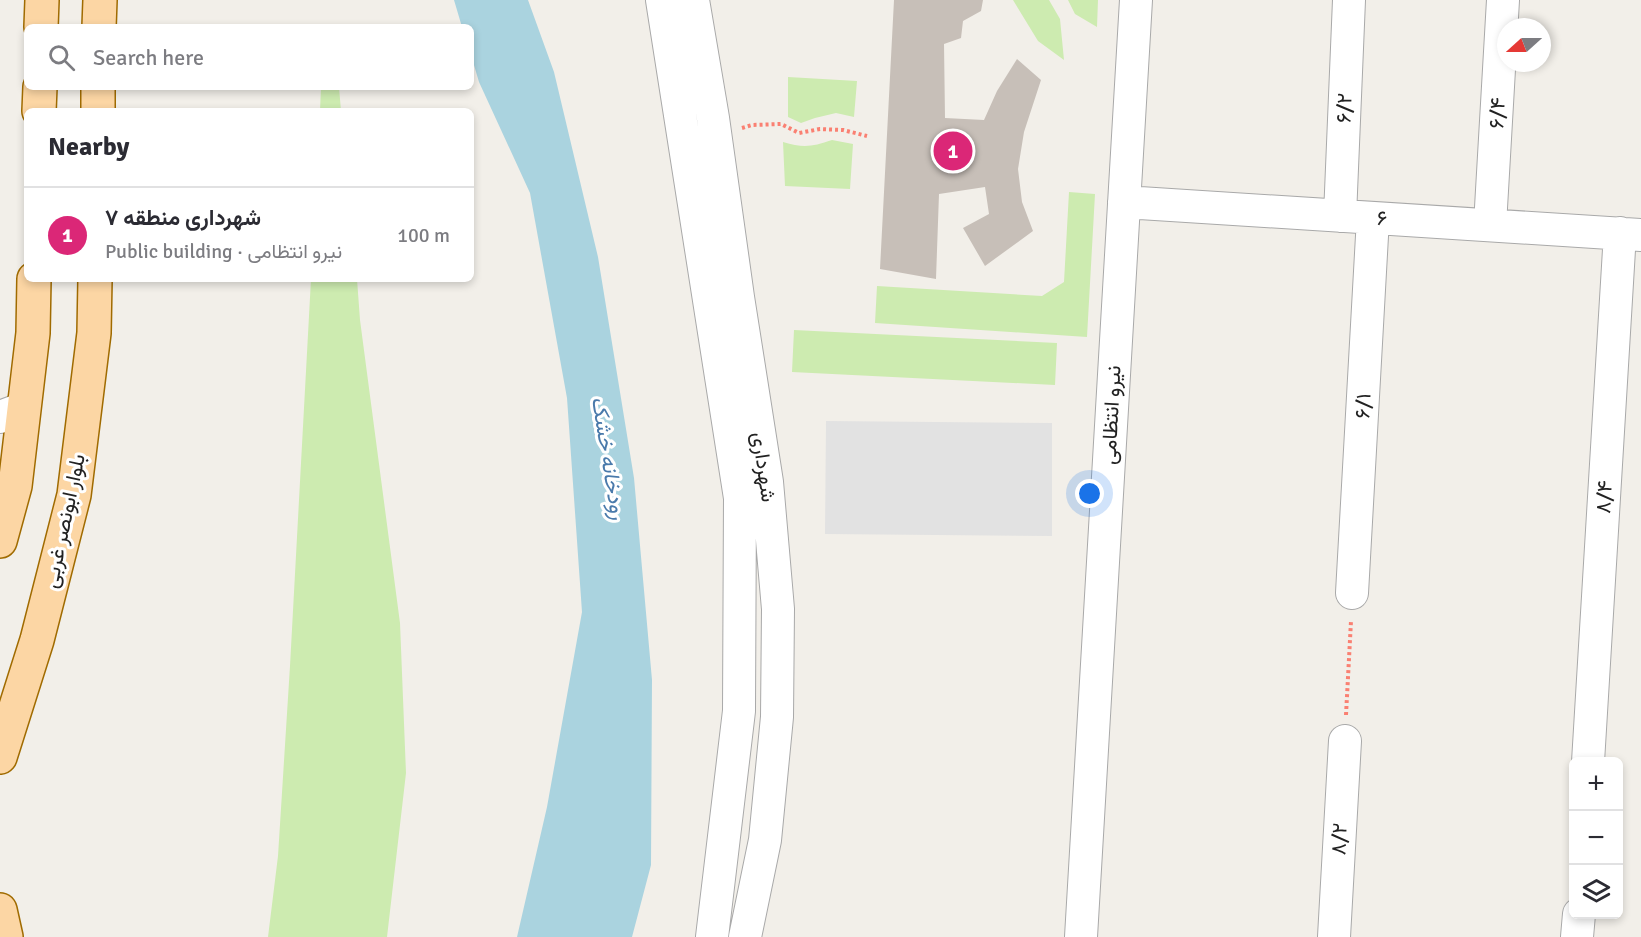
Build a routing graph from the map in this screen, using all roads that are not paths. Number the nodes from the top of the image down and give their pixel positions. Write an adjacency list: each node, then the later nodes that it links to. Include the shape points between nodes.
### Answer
1 (42, 0): 8 (main road)
2 (99, 0): 9 (main road)
3 (662, 0): 30 (street, شهرداری, via 740,498 739,711)
4 (693, 0): 31 (street, شهرداری, via 767,482 778,609 777,717 765,840)
5 (1136, 0): 14 (street, نیرو انتظامی)
6 (1349, 0): 15 (street, ۶/۲)
7 (1503, 0): 17 (street, ۶/۴)
8 (42, 24)
9 (99, 24)
10 (40, 90): 12 (main road)
11 (98, 90): 13 (main road)
12 (39, 108)
13 (98, 108)
14 (1124, 202): 15 (street, ۶); 32 (street, نیرو انتظامی)
15 (1340, 216): 16 (street, ۶)
16 (1373, 218): 17 (street, ۶); 23 (street, ۶/۱)
17 (1490, 225): 18 (street, ۶)
18 (1631, 234): 26 (street, ۸/۴)
19 (34, 282): 21 (main road, via 33,333)
20 (95, 282): 25 (main road, بلوار ابونصر غربی, via 94,333 74,495 37,640)
21 (12, 412): 22 (main road, via 15,486)
22 (0, 541)
23 (1352, 593)
24 (1344, 741): 33 (street, ۸/۲)
25 (0, 757)
26 (1588, 757)
27 (0, 910): 29 (main road)
28 (1579, 919): 34 (street)
29 (6, 937)
30 (712, 937)
31 (745, 937)
32 (1081, 937)
33 (1334, 937)
34 (1577, 937)

